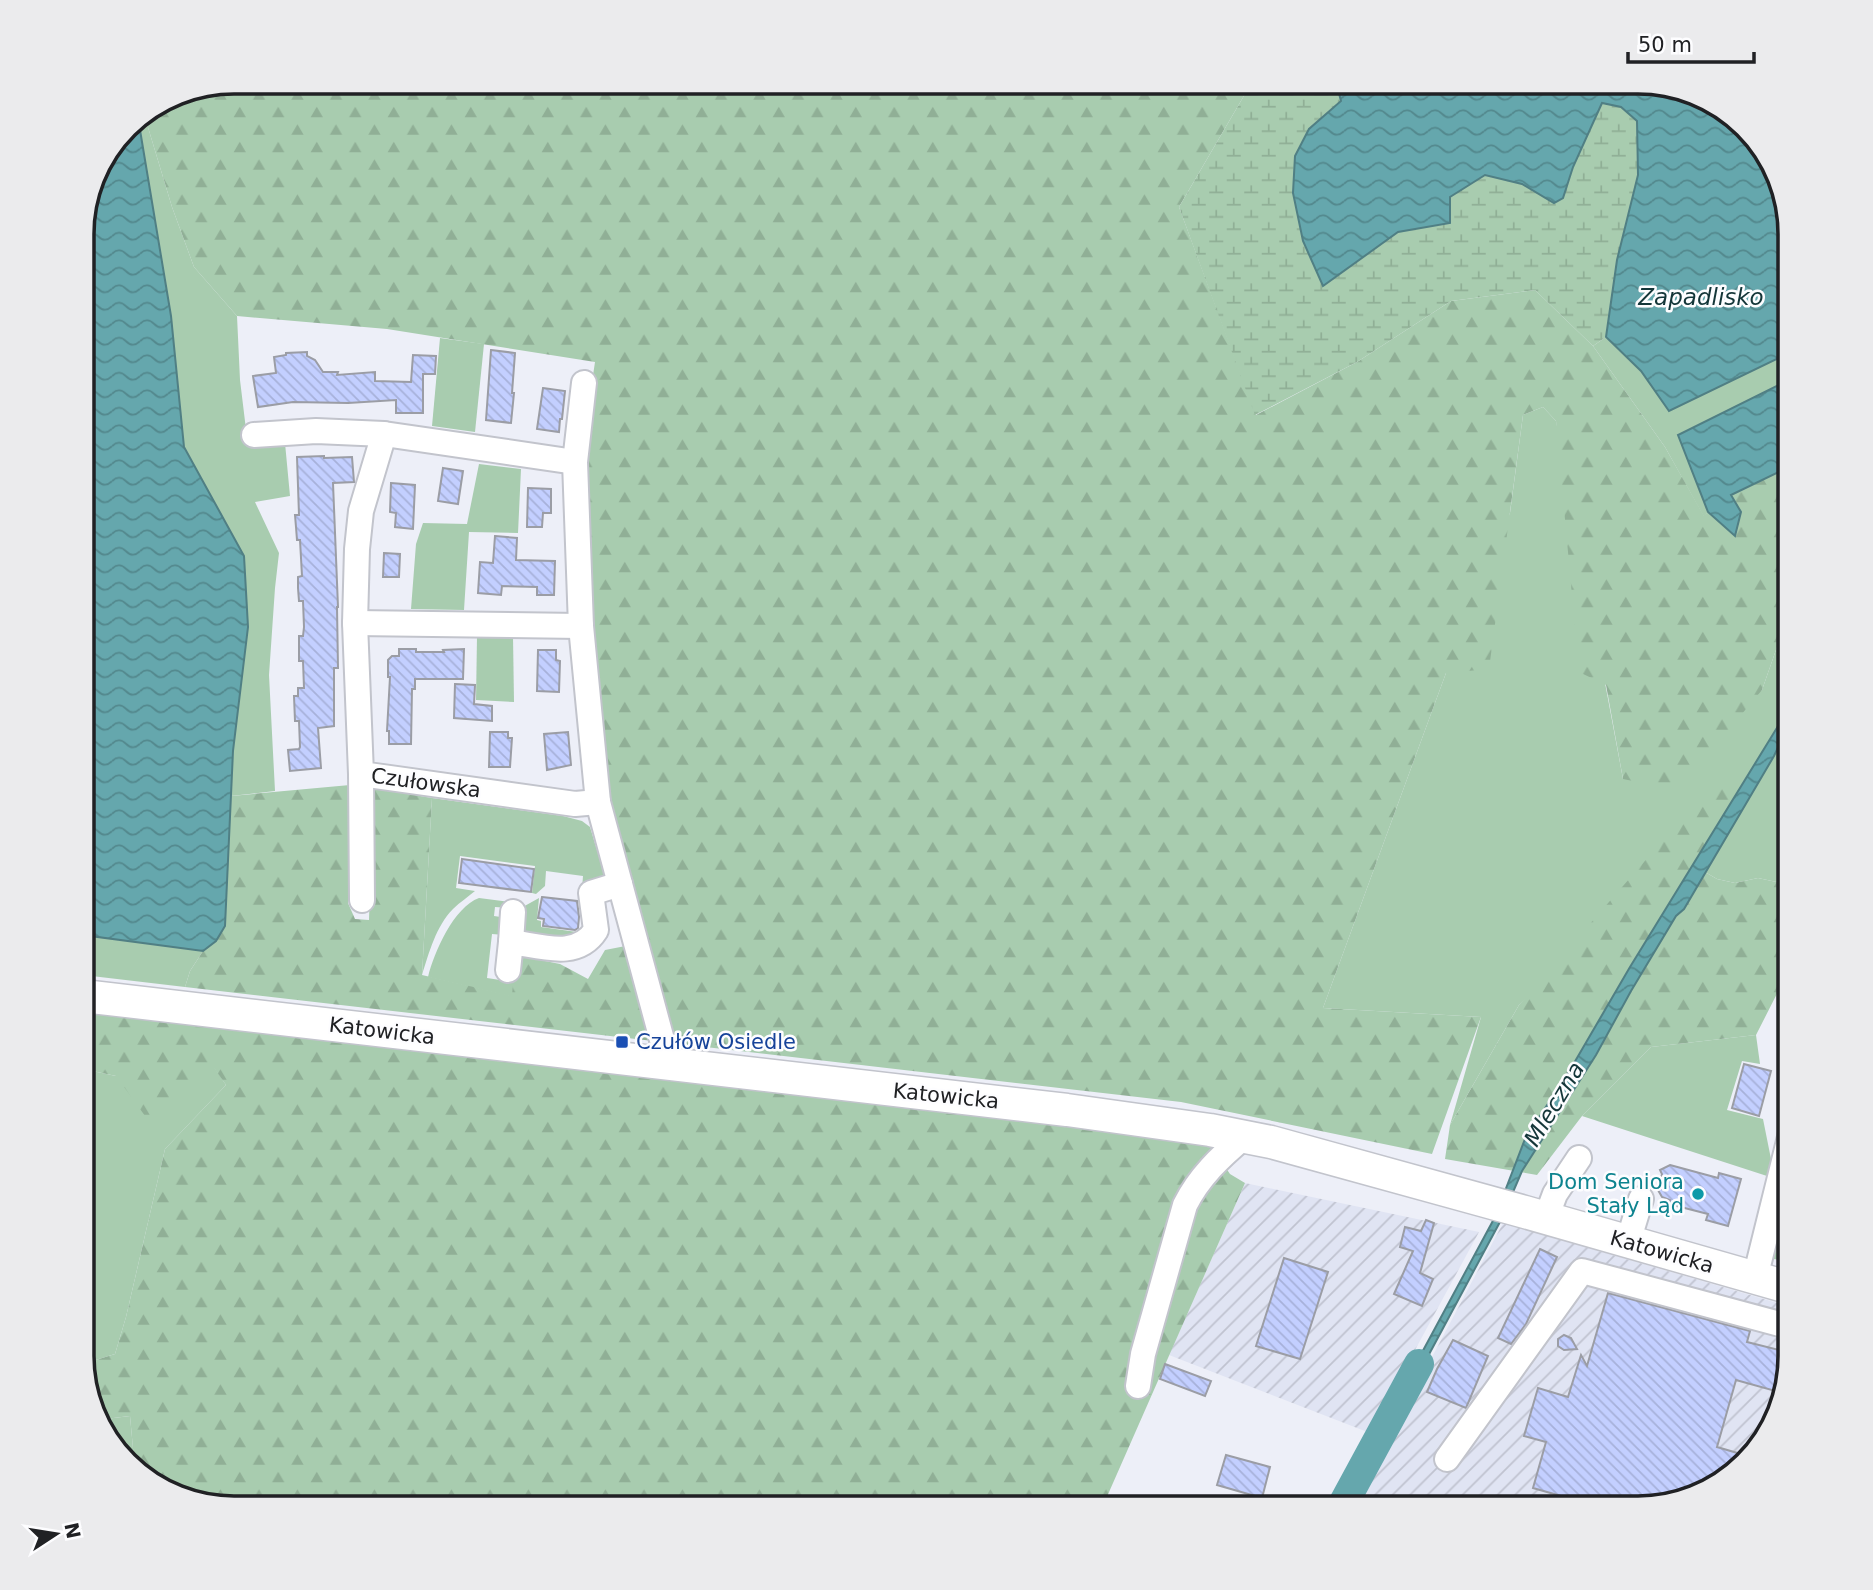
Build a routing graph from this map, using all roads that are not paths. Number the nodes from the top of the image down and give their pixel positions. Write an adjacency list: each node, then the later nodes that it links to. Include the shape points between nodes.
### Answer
1 (584, 383): 4 (street)
2 (384, 434): 3 (street, via 316,431); 4 (street); 5 (street, Czułowska, via 361,511)
3 (254, 435)
4 (575, 462): 6 (street)
5 (355, 623): 6 (street); 7 (street, Czułowska)
6 (580, 626): 8 (street)
7 (361, 774): 8 (street, Czułowska, via 575,804); 10 (street)
8 (598, 802): 9 (street)
9 (620, 884): 12 (street, via 591,893 596,930 577,947); 15 (street)
10 (362, 900)
11 (513, 912): 12 (street)
12 (511, 942): 13 (street)
13 (508, 970)
14 (95, 997): 15 (main road, Katowicka)
15 (666, 1064): 16 (main road, Katowicka, via 1163,1122)
16 (1244, 1137): 20 (main road, Katowicka); 25 (street, via 1212,1165 1185,1205)
17 (1579, 1158): 20 (street)
18 (1778, 1185): 22 (street)
19 (1641, 1199): 21 (street)
20 (1535, 1215): 21 (main road, Katowicka)
21 (1628, 1242): 22 (main road, Katowicka)
22 (1755, 1278): 23 (main road, Katowicka)
23 (1778, 1284)
24 (1778, 1324): 26 (street, via 1582,1271)
25 (1138, 1386)
26 (1447, 1459)

